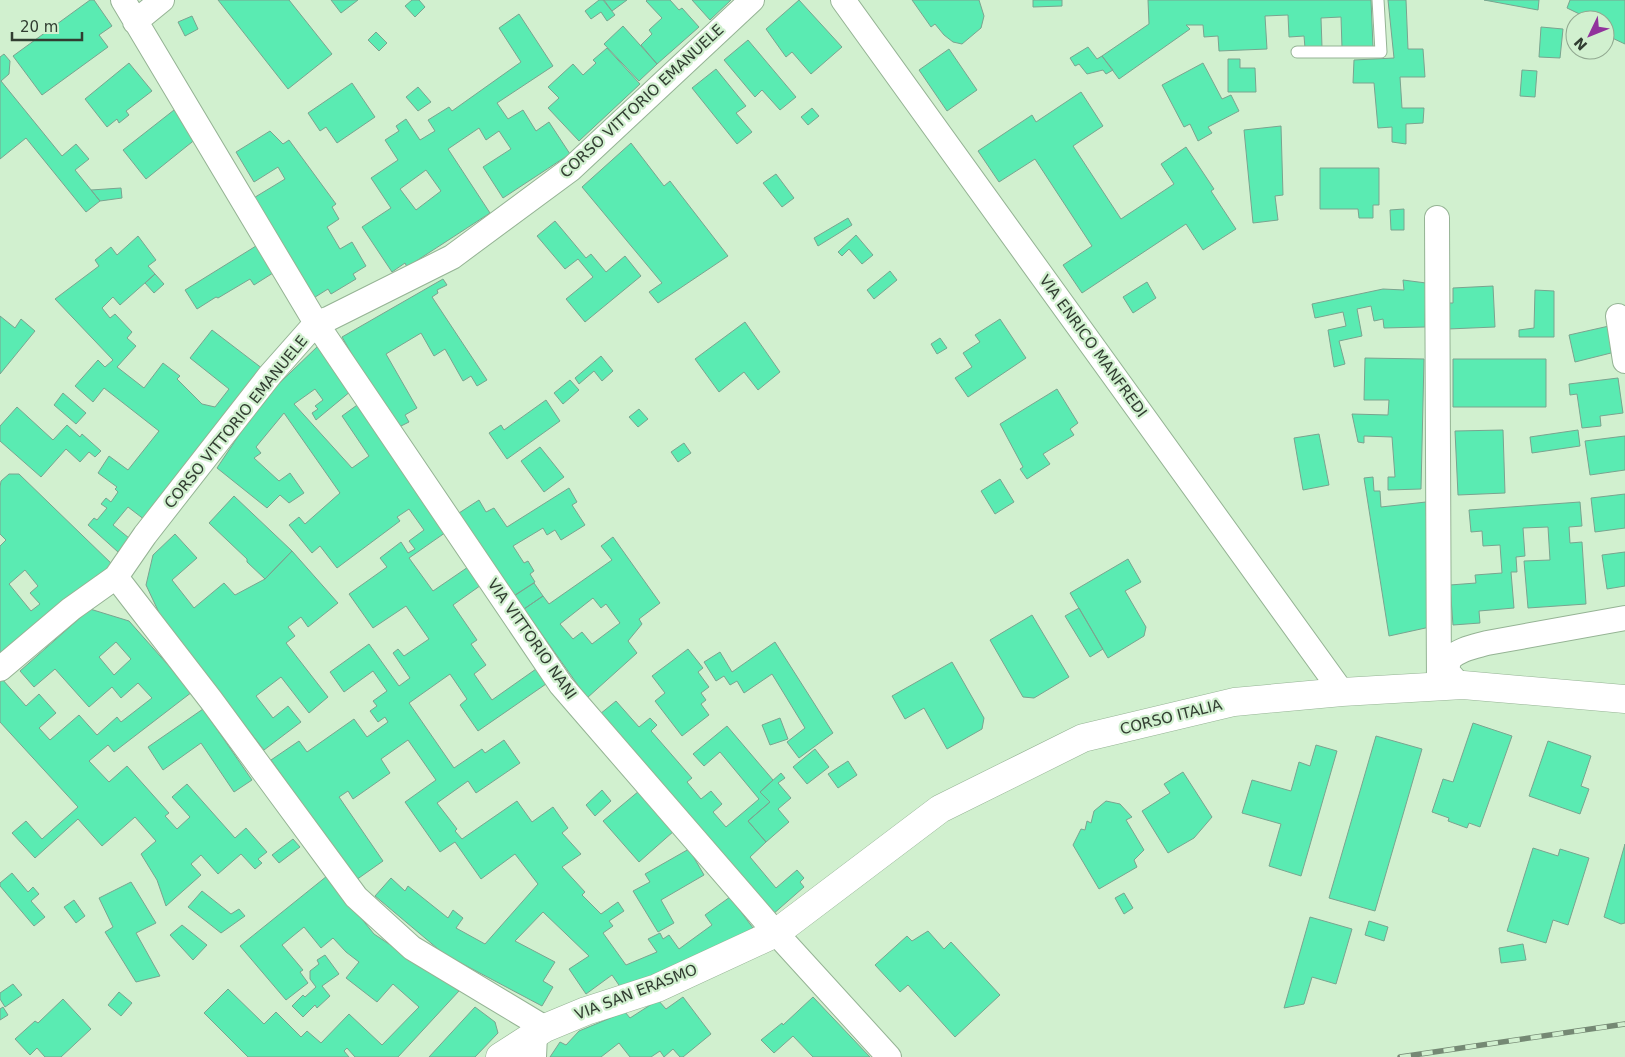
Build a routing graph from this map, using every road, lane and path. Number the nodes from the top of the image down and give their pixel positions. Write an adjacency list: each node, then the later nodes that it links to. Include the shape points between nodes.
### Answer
1 (124, 0): 6 (street, VIA VITTORIO NANI)
2 (162, 0): 6 (street)
3 (752, 0): 10 (street, CORSO VITTORIO EMANUELE, via 556,181 452,257)
4 (844, 0): 16 (street, VIA ENRICO MANFREDI)
5 (1378, 0): 7 (lane, via 1381,52)
6 (135, 22): 10 (street, VIA VITTORIO NANI)
7 (1297, 52)
8 (1437, 218): 15 (street)
9 (1618, 316): 11 (street)
10 (316, 323): 12 (street, CORSO VITTORIO EMANUELE, via 270,375 144,535); 18 (street, VIA VITTORIO NANI, via 561,685)
11 (1625, 362)
12 (116, 577): 14 (street, CORSO VITTORIO EMANUELE, via 70,609); 19 (street, via 356,897 412,948)
13 (1625, 618): 15 (street, via 1487,643 1456,652 1449,659 1447,671 1452,678)
14 (0, 669)
15 (1451, 685): 16 (main road, CORSO ITALIA); 17 (main road, CORSO ITALIA)
16 (1342, 692): 18 (main road, CORSO ITALIA, via 1234,702 1083,738 940,809)
17 (1625, 699)
18 (776, 934): 19 (main road, VIA SAN ERASMO, via 657,988 586,1011); 21 (street, VIA VITTORIO NANI)
19 (538, 1040): 20 (main road, VIA SAN ERASMO)
20 (500, 1057)
21 (890, 1057)

